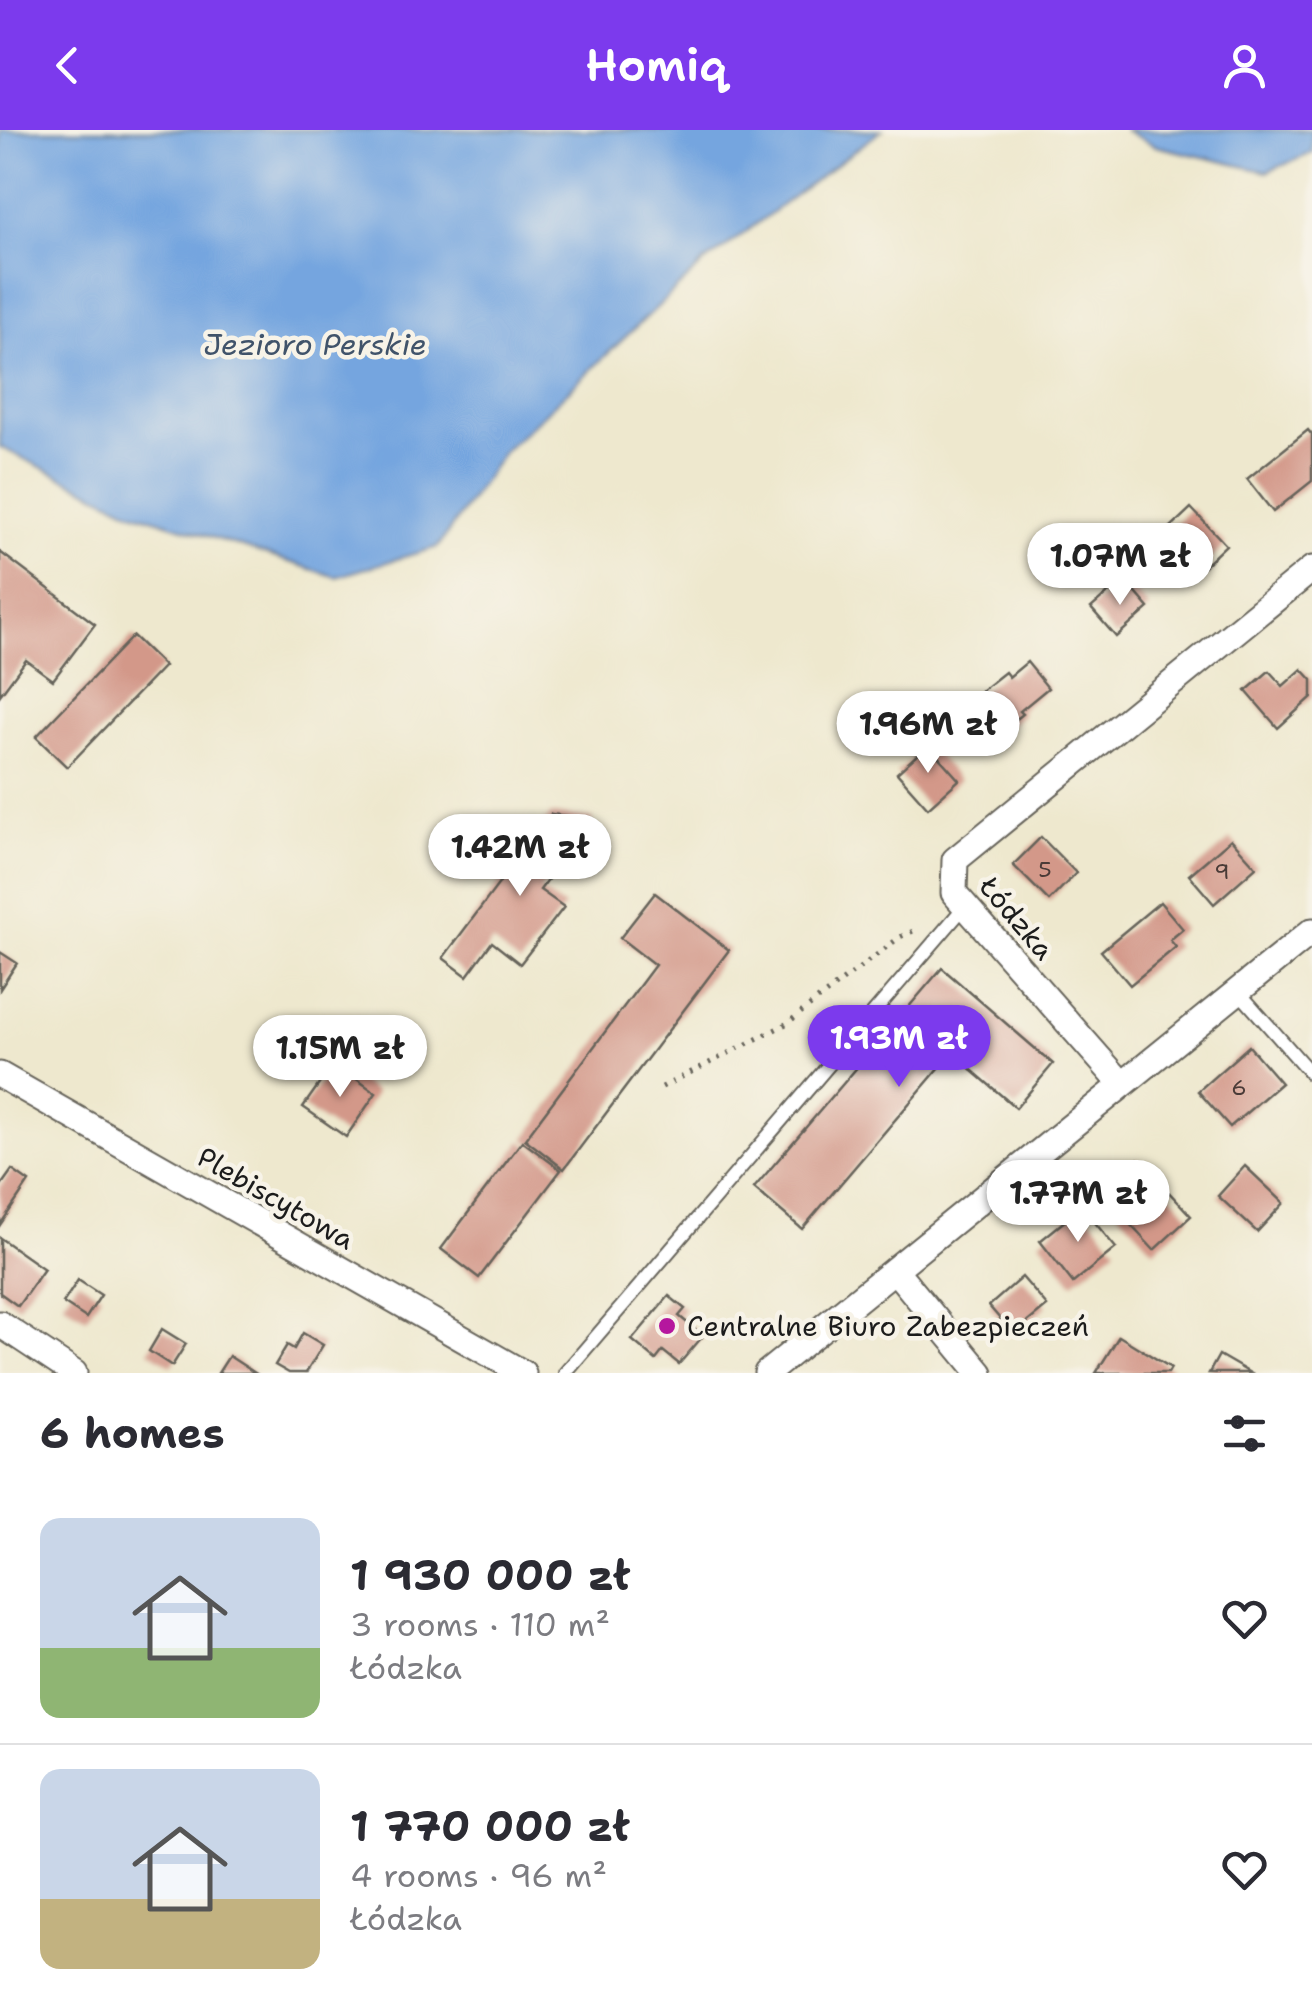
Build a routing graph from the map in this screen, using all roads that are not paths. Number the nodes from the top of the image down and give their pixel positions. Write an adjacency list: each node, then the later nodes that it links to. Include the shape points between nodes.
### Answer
1 (1312, 569): 2 (street, Łódzka, via 955,860 954,894)
2 (965, 906): 7 (street, Łódzka); 12 (lane)
3 (1312, 931): 4 (street)
4 (1237, 990): 5 (lane); 7 (street)
5 (1312, 1074)
6 (0, 1075): 11 (street, Plebiscytowa)
7 (1121, 1083): 8 (street)
8 (895, 1270): 13 (street); 14 (street)
9 (0, 1324): 10 (street)
10 (74, 1373)
11 (523, 1373)
12 (565, 1373)
13 (767, 1373)
14 (980, 1373)

